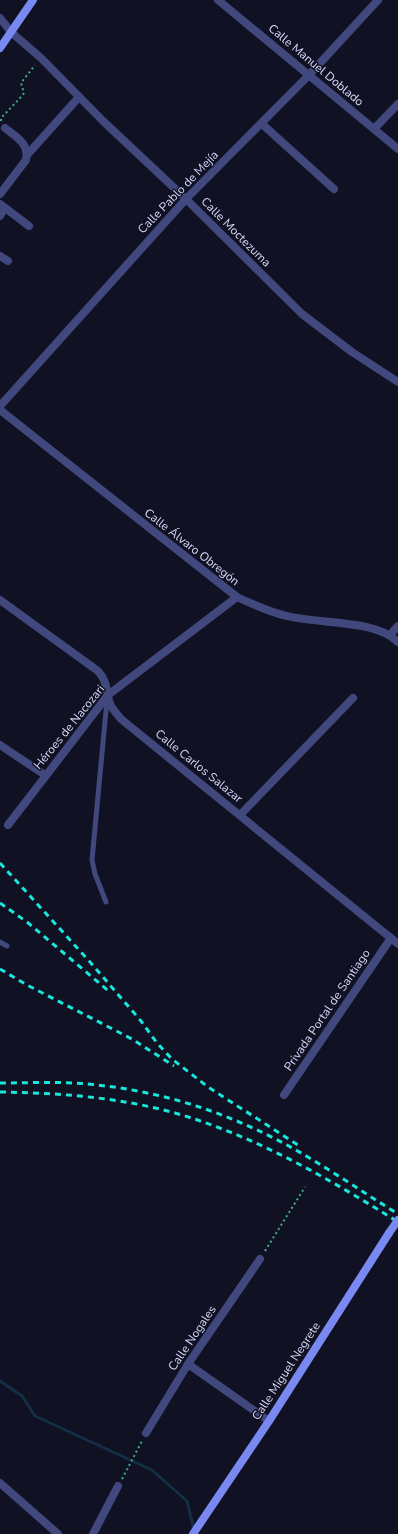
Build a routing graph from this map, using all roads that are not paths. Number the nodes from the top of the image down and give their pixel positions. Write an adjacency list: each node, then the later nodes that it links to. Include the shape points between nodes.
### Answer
1 (33, 0): 5 (street)
2 (218, 0): 7 (street, Calle Manuel Doblado)
3 (378, 0): 7 (street, Calle Pablo de Mejía)
4 (0, 18): 5 (street, Calle Moctezuma)
5 (11, 32): 6 (street); 8 (street, Calle Moctezuma)
6 (0, 48)
7 (310, 75): 10 (street, Calle Pablo de Mejía); 12 (street, Calle Manuel Doblado)
8 (79, 97): 14 (street); 17 (street, Calle Moctezuma)
9 (398, 104): 12 (street)
10 (262, 124): 15 (street); 17 (street, Calle Pablo de Mejía)
11 (5, 128): 14 (street, via 22,141)
12 (374, 129): 13 (street, Calle Manuel Doblado)
13 (398, 149)
14 (27, 155): 16 (street, via 26,160)
15 (334, 189)
16 (0, 194)
17 (186, 199): 23 (street, Calle Moctezuma, via 302,314 352,352); 24 (street, Calle Pablo de Mejía)
18 (2, 206): 19 (street); 20 (street)
19 (0, 216)
20 (29, 226)
21 (0, 256): 22 (street)
22 (8, 261)
23 (398, 382)
24 (0, 406)
25 (0, 410): 26 (street, Calle Álvaro Obregón)
26 (237, 598): 29 (street, Calle Álvaro Obregón, via 283,615 365,627); 31 (street, Héroes de Nacozari)
27 (0, 600): 31 (street, Calle Carlos Salazar, via 98,671 106,682)
28 (398, 626): 29 (street)
29 (390, 635): 30 (street, Calle Álvaro Obregón)
30 (398, 642)
31 (108, 695): 34 (street, Héroes de Nacozari); 35 (street, Calle Carlos Salazar, via 112,707 121,719); 37 (lane, via 92,860)
32 (353, 698): 35 (street)
33 (0, 744): 34 (street)
34 (45, 775): 36 (street, Héroes de Nacozari)
35 (240, 815): 38 (street, Calle Carlos Salazar)
36 (8, 825)
37 (106, 902)
38 (390, 938): 40 (street, Calle Carlos Salazar); 42 (street, Privada Portal de Santiago)
39 (0, 942): 41 (lane)
40 (398, 944)
41 (7, 946)
42 (284, 1095)
43 (398, 1220): 46 (street, Calle Miguel Negrete, bridge)
44 (260, 1259): 45 (street, Calle Nogales)
45 (188, 1364): 46 (street); 47 (street, Calle Nogales)
46 (268, 1421): 52 (street, Calle Miguel Negrete)
47 (145, 1434)
48 (0, 1483): 50 (street)
49 (119, 1484): 51 (street)
50 (58, 1534)
51 (93, 1534)
52 (193, 1534)

